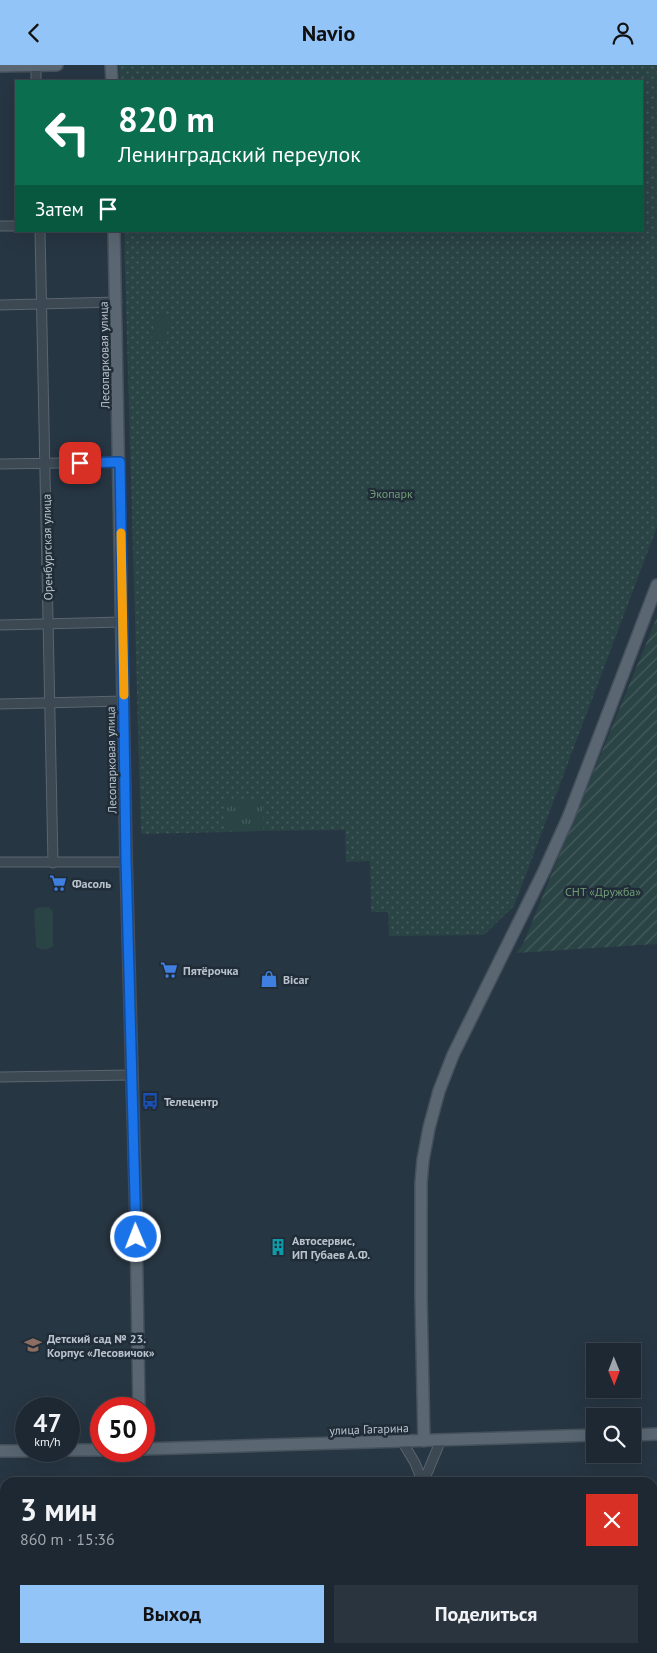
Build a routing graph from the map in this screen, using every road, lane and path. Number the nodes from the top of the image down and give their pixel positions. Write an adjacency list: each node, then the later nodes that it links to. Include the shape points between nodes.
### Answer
1 (36, 65): 2 (main road); 4 (main road); 5 (street)
2 (57, 65)
3 (111, 65): 6 (main road)
4 (0, 66)
5 (36, 80)
6 (112, 80)
7 (15, 225): 8 (street)
8 (0, 226)
9 (40, 232): 13 (street, Оренбургская улица)
10 (114, 232): 11 (main road, Лесопарковая улица)
11 (117, 302): 13 (street); 14 (main road, Лесопарковая улица)
12 (0, 305): 13 (street)
13 (42, 305): 15 (street, Оренбургская улица)
14 (120, 462): 15 (street); 18 (main road, Лесопарковая улица)
15 (45, 463): 16 (street); 19 (street, Оренбургская улица)
16 (0, 464)
17 (657, 585): 35 (main road, via 568,818 453,1055 439,1091 429,1128 421,1183)
18 (122, 622): 19 (street); 21 (main road, Лесопарковая улица)
19 (48, 624): 20 (street); 23 (street, Оренбургская улица)
20 (0, 625)
21 (124, 701): 23 (street); 25 (main road, Лесопарковая улица)
22 (0, 704): 23 (street)
23 (50, 704): 26 (street, Оренбургская улица)
24 (0, 862): 26 (street)
25 (126, 862): 26 (street); 27 (main road, Лесопарковая улица)
26 (53, 863)
27 (132, 1075): 28 (street); 29 (main road, Лесопарковая улица)
28 (0, 1077)
29 (139, 1397)
30 (657, 1434): 32 (main road)
31 (586, 1435): 33 (main road, улица Гагарина)
32 (641, 1435)
33 (440, 1440): 35 (main road, улица Гагарина); 40 (street)
34 (402, 1441): 35 (main road, улица Гагарина); 36 (main road, улица Гагарина); 39 (street)
35 (424, 1441)
36 (155, 1449)
37 (0, 1451): 38 (main road)
38 (15, 1451)
39 (421, 1477)
40 (425, 1477)

